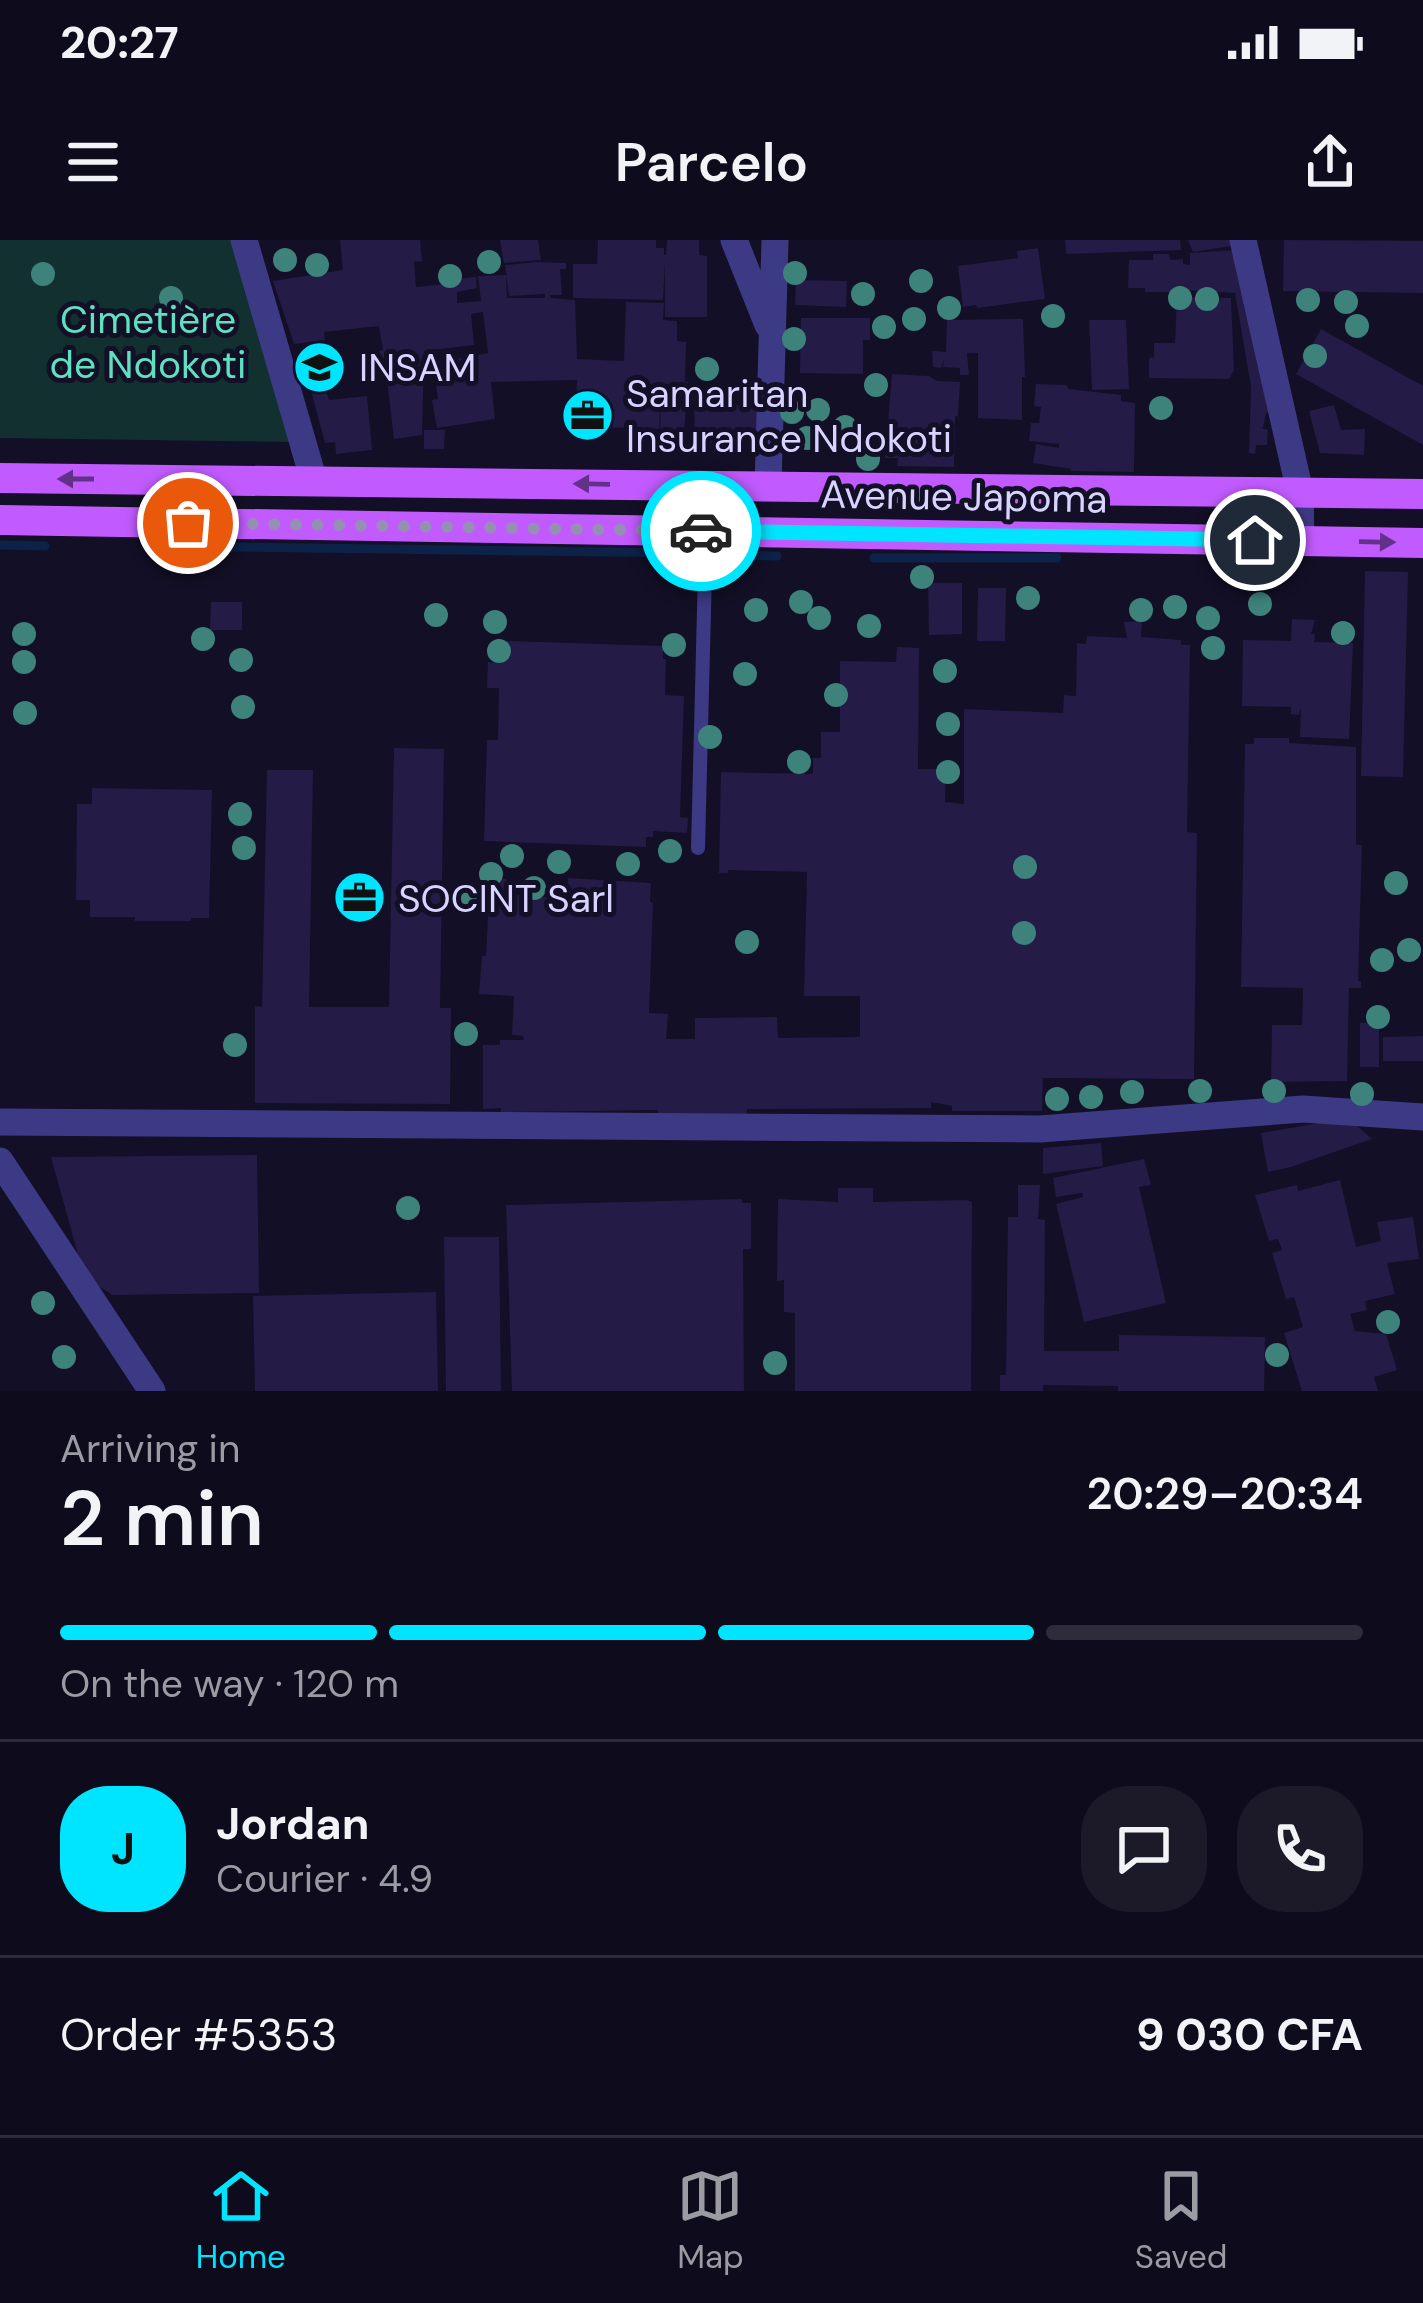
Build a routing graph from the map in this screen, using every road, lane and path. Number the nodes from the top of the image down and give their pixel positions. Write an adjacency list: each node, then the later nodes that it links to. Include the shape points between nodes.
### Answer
1 (734, 240): 5 (street)
2 (775, 240): 5 (street)
3 (1243, 240): 9 (street)
4 (254, 245): 7 (street)
5 (772, 336): 8 (street)
6 (0, 478): 7 (main road, Avenue Japoma, one-way to 6)
7 (314, 481): 8 (main road, Avenue Japoma, one-way to 7)
8 (768, 486): 9 (main road, Avenue Japoma)
9 (1300, 493): 10 (main road, Avenue Japoma); 13 (street)
10 (1423, 494)
11 (0, 520): 12 (main road, Avenue Japoma)
12 (706, 531): 13 (main road, Avenue Japoma); 15 (lane)
13 (1301, 541): 14 (main road, Avenue Japoma, one-way to 14)
14 (1423, 543)
15 (698, 848)
16 (1423, 1117): 17 (street, via 1303,1109 1040,1129)
17 (0, 1122)
18 (0, 1161): 19 (street)
19 (152, 1391)

